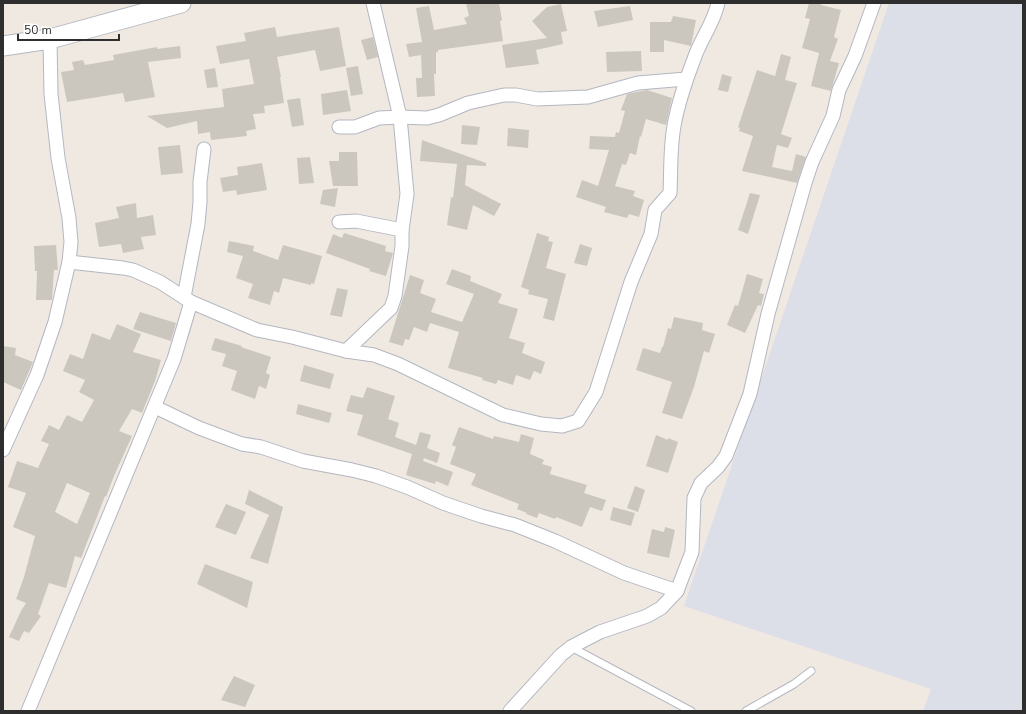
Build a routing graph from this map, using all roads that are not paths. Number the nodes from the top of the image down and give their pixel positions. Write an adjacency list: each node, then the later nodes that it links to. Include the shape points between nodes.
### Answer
1 (181, 3): 5 (main road)
2 (373, 3): 8 (street)
3 (718, 3): 7 (street)
4 (874, 3): 18 (street, via 840,90 833,116 805,183 768,314 750,394 726,456 701,483 694,498 692,552)
5 (50, 39): 6 (main road); 13 (street, via 51,94 58,158 72,242)
6 (3, 46)
7 (686, 79): 8 (street, via 638,83 588,97 537,99 504,95 468,103 427,118); 15 (street, via 674,127 670,193 655,210 651,234 630,282 596,392 578,421 562,426 503,415 398,364 374,355)
8 (400, 117): 9 (street, via 379,118 355,127); 12 (street, via 407,194)
9 (339, 128)
10 (204, 149): 14 (street, via 198,224)
11 (339, 222): 12 (street, via 356,221)
12 (402, 230): 15 (street, via 395,296 391,308)
13 (70, 262): 14 (street, via 133,270 160,282); 17 (street, via 55,322 37,375)
14 (187, 300): 15 (street, via 257,330 292,336); 16 (street, via 174,359)
15 (346, 351)
16 (155, 407): 18 (street, via 198,428 242,444 261,447 303,461 376,476 443,503 515,525 624,573); 21 (street)
17 (4, 447)
18 (677, 591): 19 (street, via 661,608 647,616 600,632)
19 (571, 647): 22 (street); 23 (lane)
20 (811, 670): 24 (lane, via 794,684)
21 (28, 711)
22 (510, 711)
23 (691, 711)
24 (746, 711)

